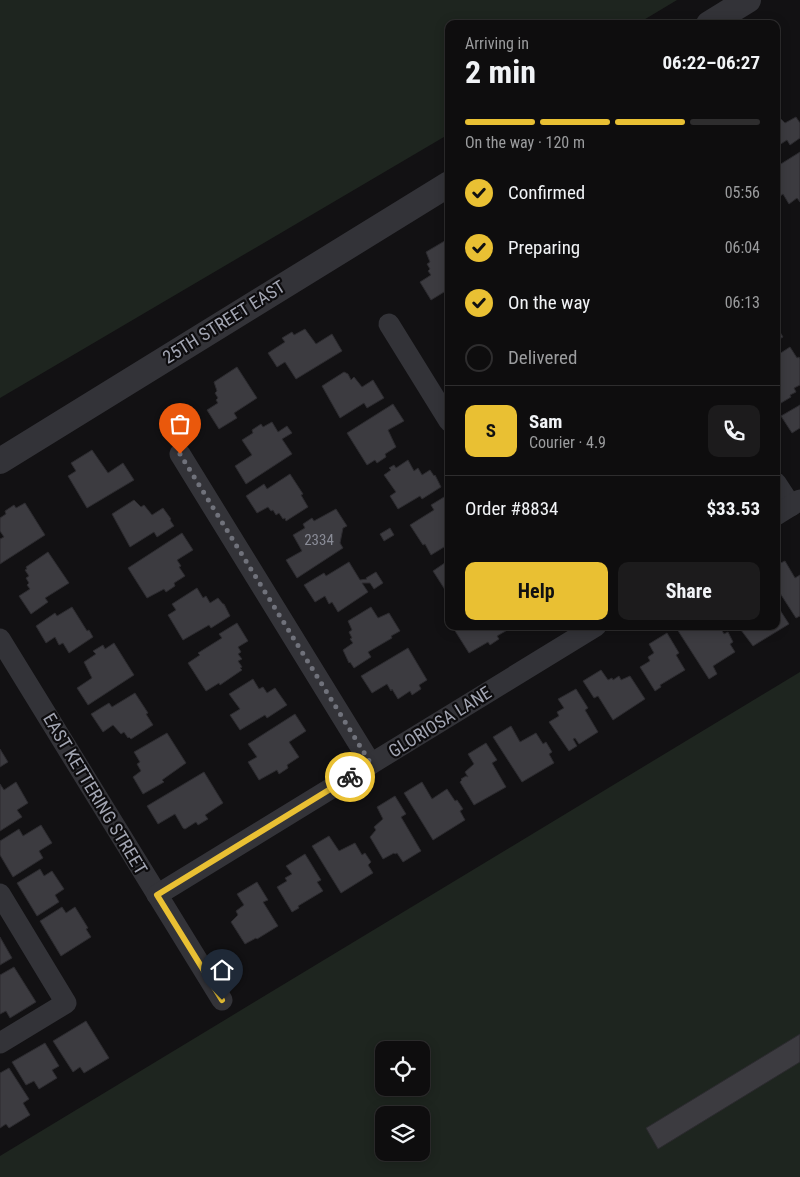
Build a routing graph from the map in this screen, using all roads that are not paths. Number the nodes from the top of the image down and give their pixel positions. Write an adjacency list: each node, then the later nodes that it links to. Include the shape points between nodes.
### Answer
1 (748, 0): 2 (street)
2 (716, 20)
3 (445, 186): 7 (street, 25TH STREET EAST)
4 (389, 324): 5 (street)
5 (445, 415)
6 (180, 454): 12 (street)
7 (0, 461)
8 (780, 490): 9 (street)
9 (789, 507)
10 (582, 630): 12 (street, GLORIOSA LANE)
11 (0, 639): 14 (street, EAST KETTERING STREET)
12 (371, 764): 14 (street, GLORIOSA LANE)
13 (0, 894): 16 (street, via 66,1003)
14 (157, 895): 15 (street, EAST KETTERING STREET)
15 (222, 1000)
16 (0, 1043)

